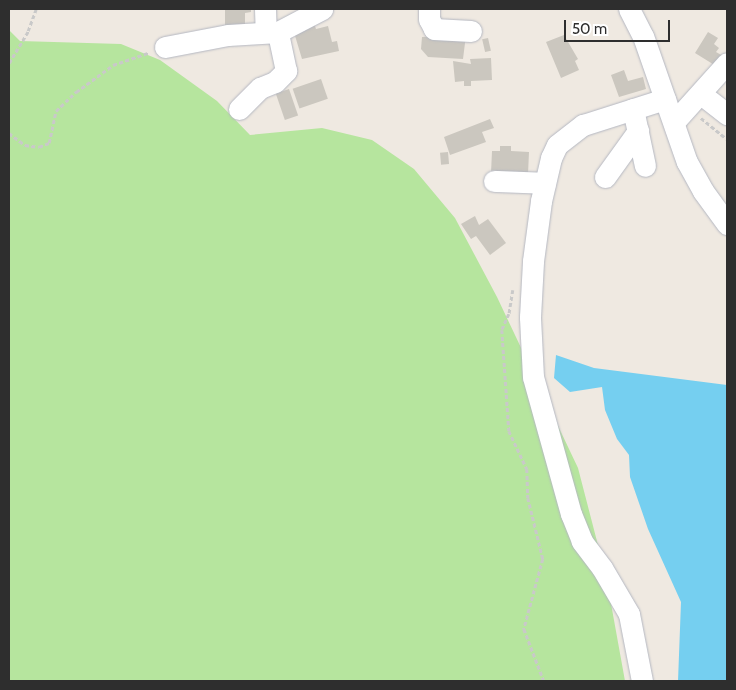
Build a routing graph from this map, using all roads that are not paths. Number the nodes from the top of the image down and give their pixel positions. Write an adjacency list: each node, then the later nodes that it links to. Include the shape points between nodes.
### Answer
1 (265, 9): 5 (street)
2 (322, 9): 5 (street)
3 (429, 9): 6 (street, via 434,29)
4 (634, 11): 9 (street)
5 (272, 32): 7 (street, via 228,35); 11 (street, via 286,71 276,82 260,88)
6 (471, 32)
7 (165, 47)
8 (727, 63): 10 (street)
9 (665, 99): 10 (street); 12 (street)
10 (688, 108): 13 (street); 19 (street, via 687,162)
11 (238, 109)
12 (633, 109): 14 (street); 18 (street, via 583,125 566,136 551,158)
13 (727, 114)
14 (638, 131): 15 (street); 16 (street)
15 (645, 166)
16 (605, 177)
17 (494, 181): 18 (street)
18 (544, 183): 20 (street, via 533,261 530,317 534,377 571,514 582,541 629,614)
19 (727, 224)
20 (642, 681)

